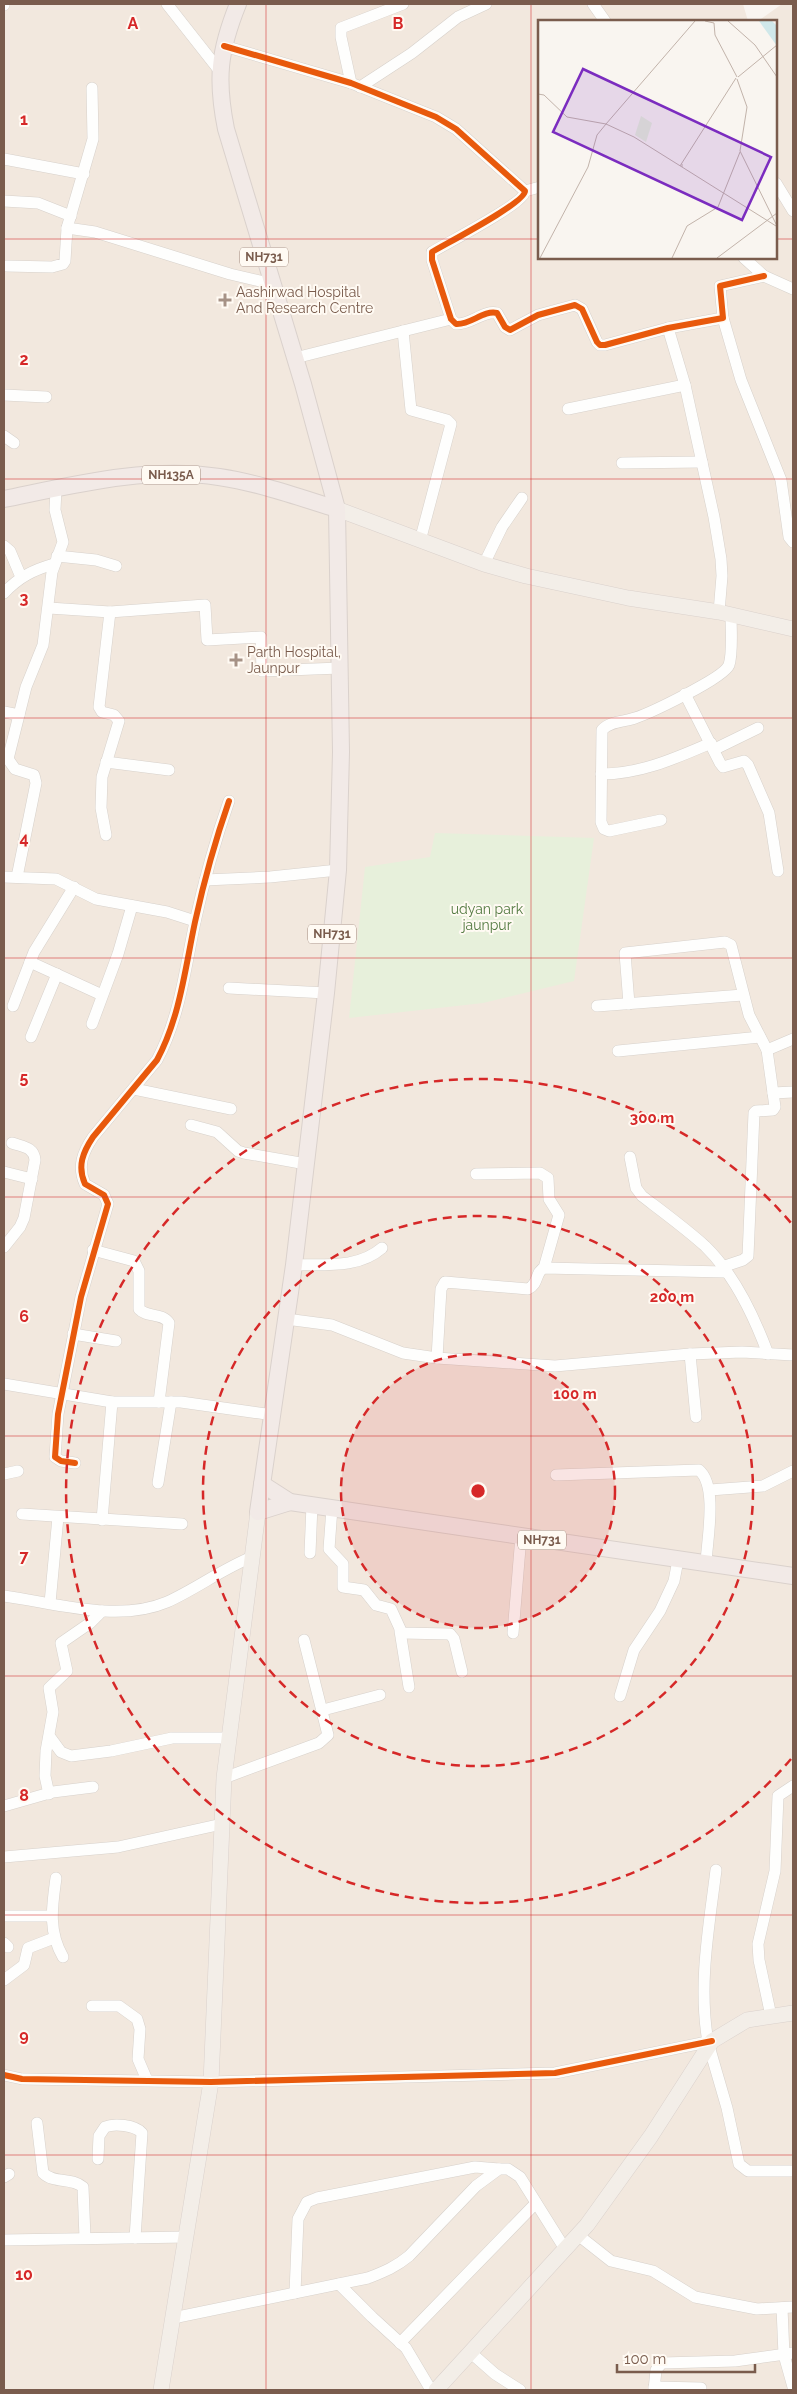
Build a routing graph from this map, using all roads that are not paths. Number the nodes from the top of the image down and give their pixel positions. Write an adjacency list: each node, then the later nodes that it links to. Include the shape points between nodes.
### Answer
1 (167, 4): 8 (street)
2 (238, 4): 7 (highway, NH731)
3 (403, 4): 9 (street, via 341,28)
4 (486, 4): 9 (street, via 458,17 412,53)
5 (593, 4): 6 (street)
6 (604, 20)
7 (224, 46): 8 (highway, NH731); 9 (street)
8 (219, 70): 23 (highway, NH731, via 226,129)
9 (356, 85): 15 (street, via 456,129)
10 (92, 88): 12 (street, via 94,127)
11 (4, 159): 12 (street)
12 (84, 174): 18 (street)
13 (777, 185): 17 (street)
14 (538, 187): 15 (street)
15 (526, 191): 26 (street, via 524,197 504,211 432,252)
16 (4, 201): 18 (street, via 38,202)
17 (793, 211)
18 (71, 216): 19 (street)
19 (67, 228): 21 (street, via 63,264 52,267); 23 (street, via 95,232)
20 (745, 259): 22 (street)
21 (6, 266)
22 (764, 276): 24 (street); 25 (street, via 720,286)
23 (273, 284): 29 (highway, NH731)
24 (793, 289)
25 (723, 318): 27 (street); 43 (street, via 741,380 781,480 789,537)
26 (451, 319): 27 (street, via 456,324 468,323 492,312 497,313 510,330 538,315 574,305 582,309 600,345); 28 (street)
27 (668, 328): 30 (street)
28 (403, 331): 29 (street); 42 (street, via 412,410 448,420 451,424)
29 (295, 358): 41 (highway, NH731)
30 (685, 385): 33 (street); 36 (street)
31 (46, 397): 32 (street)
32 (4, 398)
33 (568, 408)
34 (4, 436): 35 (street)
35 (14, 443)
36 (702, 462): 37 (street); 52 (street, via 721,559)
37 (622, 463)
38 (56, 489): 40 (highway, NH135A); 41 (highway, NH135A, via 129,477 182,474 218,477 266,487); 45 (street, via 55,510 63,542)
39 (522, 498): 46 (street, via 502,527)
40 (4, 499)
41 (337, 509): 42 (main road); 54 (highway, NH731)
42 (420, 541): 46 (main road)
43 (793, 542)
44 (4, 546): 48 (street, via 10,551)
45 (56, 560): 47 (street, via 96,560); 48 (street); 50 (street)
46 (484, 564): 52 (main road, via 609,594)
47 (116, 566)
48 (21, 577): 49 (street)
49 (4, 593)
50 (49, 608): 51 (street); 57 (street, via 44,644 26,687)
51 (110, 612): 54 (street, via 205,605 207,640 261,637 262,671); 60 (street, via 99,707 119,721)
52 (725, 613): 53 (main road); 55 (street, via 728,667 712,681)
53 (793, 628)
54 (340, 668): 66 (highway, NH731)
55 (685, 694): 59 (street); 62 (street, via 634,719 605,727 601,735)
56 (4, 712): 57 (street)
57 (20, 715): 69 (street, via 8,759 15,769 34,775 36,782)
58 (758, 728): 59 (street)
59 (713, 746): 62 (street, via 646,769 624,774); 67 (street, via 724,766 744,761 748,765 769,813)
60 (106, 762): 61 (street); 65 (street, via 100,794)
61 (169, 770)
62 (601, 774): 64 (street, via 601,822 604,830)
63 (229, 801): 70 (street)
64 (661, 820)
65 (106, 835)
66 (338, 870): 70 (street); 77 (highway, NH731)
67 (778, 870)
68 (4, 877): 69 (street)
69 (17, 877): 71 (street, via 56,879)
70 (205, 880): 73 (street)
71 (74, 888): 72 (street, via 96,899); 74 (street)
72 (132, 906): 73 (street); 78 (street)
73 (195, 921): 89 (street, via 172,1027 157,1060)
74 (30, 962): 75 (street); 81 (street)
75 (58, 974): 78 (street); 84 (street)
76 (229, 988): 77 (street)
77 (326, 993): 96 (highway, NH731)
78 (102, 995): 83 (street)
79 (743, 995): 80 (street); 80 (street, via 731,945 725,942 625,953); 85 (street)
80 (629, 1004): 82 (street)
81 (13, 1006)
82 (597, 1006)
83 (92, 1024)
84 (31, 1037)
85 (760, 1037): 87 (street); 88 (street)
86 (793, 1039): 87 (street)
87 (767, 1050): 91 (street)
88 (618, 1051)
89 (134, 1089): 92 (street); 102 (street, via 93,1137 82,1160 83,1180 87,1187 104,1195 108,1201)
90 (793, 1092): 91 (street)
91 (773, 1093): 105 (street, via 775,1108 754,1113 748,1256)
92 (231, 1109)
93 (191, 1125): 96 (street, via 217,1132 238,1151)
94 (12, 1143): 99 (street, via 33,1151)
95 (630, 1157): 105 (street, via 636,1188 642,1196 704,1246)
96 (306, 1164): 103 (highway, NH731)
97 (4, 1172): 99 (street)
98 (476, 1174): 104 (street, via 540,1173 548,1178 549,1199 559,1215)
99 (32, 1178): 100 (street, via 20,1227)
100 (4, 1247)
101 (382, 1248): 103 (street, via 367,1258 349,1263)
102 (93, 1250): 107 (street); 116 (street, via 134,1261 139,1271 139,1308 144,1313 166,1318 169,1323)
103 (294, 1265): 106 (highway, NH731)
104 (544, 1268): 105 (street); 112 (street, via 539,1272 536,1283 528,1289 445,1282 441,1289)
105 (724, 1269): 110 (street, via 749,1307)
106 (286, 1319): 112 (street, via 332,1325 403,1353); 117 (highway, NH731)
107 (73, 1334): 108 (street); 114 (street)
108 (116, 1341)
109 (690, 1354): 110 (street); 112 (street, via 555,1366); 118 (street)
110 (768, 1354): 111 (street)
111 (793, 1355)
112 (437, 1358)
113 (4, 1384): 114 (street)
114 (62, 1395): 115 (street); 119 (street, via 54,1453 57,1460)
115 (112, 1402): 116 (street); 133 (street)
116 (165, 1402): 117 (street); 124 (street)
117 (273, 1415): 125 (highway, NH731)
118 (696, 1417)
119 (74, 1463)
120 (18, 1471): 122 (street)
121 (793, 1471): 126 (street, via 762,1486)
122 (4, 1474)
123 (556, 1475): 126 (street, via 691,1469 704,1475)
124 (158, 1483)
125 (262, 1484): 127 (highway, NH731); 130 (highway, NH731)
126 (710, 1490): 139 (street)
127 (290, 1502): 128 (highway, NH731); 130 (highway, NH731)
128 (312, 1505): 129 (highway, NH731); 136 (street)
129 (332, 1508): 135 (highway, NH731); 144 (street, via 329,1548 343,1564 343,1587 364,1590 376,1605 391,1609)
130 (258, 1512): 137 (main road)
131 (22, 1514): 132 (street)
132 (58, 1517): 133 (street); 142 (street)
133 (102, 1520): 134 (street)
134 (182, 1524)
135 (521, 1536): 138 (highway, NH731); 145 (street)
136 (310, 1554)
137 (252, 1557): 143 (street, via 166,1602 137,1611); 153 (main road)
138 (678, 1560): 139 (highway, NH731); 150 (street, via 674,1581 660,1611 634,1650)
139 (706, 1563): 140 (highway, NH731)
140 (793, 1576)
141 (4, 1596): 142 (street)
142 (50, 1602): 143 (street)
143 (102, 1611): 152 (street, via 61,1643 67,1671 49,1688 53,1712)
144 (400, 1631): 147 (street, via 404,1634 450,1634); 148 (street)
145 (513, 1633)
146 (304, 1640): 151 (street)
147 (462, 1672)
148 (409, 1687)
149 (380, 1695): 151 (street)
150 (620, 1696)
151 (323, 1710): 154 (street, via 328,1730 325,1739)
152 (50, 1737): 153 (street, via 61,1752 71,1756 172,1738); 157 (street, via 45,1776)
153 (228, 1738): 154 (main road)
154 (224, 1778): 159 (main road)
155 (793, 1786): 170 (street, via 778,1796 775,1871 758,1944)
156 (93, 1787): 157 (street)
157 (49, 1794): 158 (street)
158 (4, 1806)
159 (222, 1824): 160 (street, via 118,1847); 175 (main road)
160 (4, 1857)
161 (716, 1870): 171 (street, via 704,1975 704,2016)
162 (56, 1878): 164 (street)
163 (4, 1916): 164 (street)
164 (52, 1916): 165 (street)
165 (54, 1938): 166 (street); 167 (street, via 28,1948 24,1965)
166 (63, 1957)
167 (4, 1980)
168 (92, 2006): 174 (street, via 119,2006 137,2019 140,2029 138,2059)
169 (793, 2012): 170 (main road)
170 (771, 2016): 171 (main road, via 747,2020)
171 (710, 2043): 175 (street, via 555,2073); 180 (street, via 738,2164 748,2171); 182 (main road, via 650,2136)
172 (4, 2075): 173 (street)
173 (22, 2080): 174 (street); 176 (street)
174 (147, 2080): 175 (street)
175 (211, 2082): 183 (main road)
176 (4, 2084)
177 (37, 2124): 184 (street, via 43,2173 83,2187)
178 (98, 2159): 185 (street, via 99,2136 105,2127 122,2126 142,2133)
179 (499, 2169): 181 (street, via 508,2168 520,2177); 188 (street, via 476,2186 398,2265 368,2278); 189 (street, via 475,2167 307,2202 298,2219)
180 (793, 2170)
181 (536, 2203): 187 (street); 192 (street)
182 (578, 2235): 187 (main road); 190 (street, via 611,2261 653,2271 695,2296 757,2309)
183 (187, 2237): 185 (street); 191 (main road)
184 (84, 2238): 185 (street); 186 (street)
185 (135, 2238)
186 (4, 2240)
187 (565, 2249): 193 (main road)
188 (339, 2284): 189 (street); 192 (street)
189 (295, 2293): 191 (street)
190 (787, 2307): 194 (street)
191 (173, 2318): 198 (main road)
192 (400, 2343): 199 (street, via 414,2358)
193 (470, 2352): 200 (main road); 201 (street)
194 (788, 2354): 195 (street); 197 (street, via 735,2361 662,2363 656,2370)
195 (793, 2387)
196 (701, 2388): 197 (street)
197 (654, 2389)
198 (161, 2390)
199 (431, 2390)
200 (436, 2390)
201 (520, 2390)

